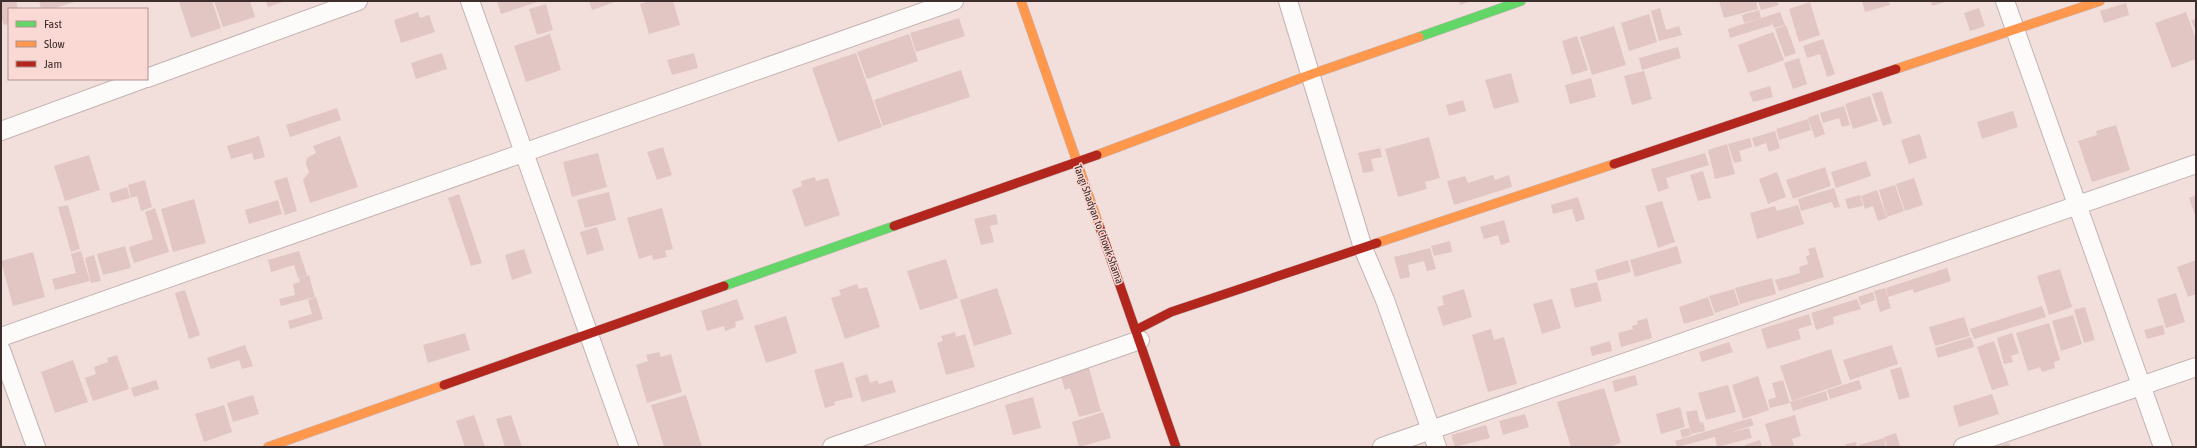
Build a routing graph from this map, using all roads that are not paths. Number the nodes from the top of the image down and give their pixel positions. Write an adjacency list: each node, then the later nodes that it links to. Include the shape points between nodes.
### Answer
1 (358, 1): 11 (street)
2 (470, 1): 14 (street)
3 (954, 1): 14 (street)
4 (1021, 1): 15 (street, Tangi Shadyan to Chowk Shama)
5 (1288, 1): 10 (street)
6 (1521, 1): 10 (street)
7 (2005, 1): 9 (street)
8 (2100, 1): 9 (street)
9 (2015, 31): 17 (street); 18 (street)
10 (1312, 74): 15 (street); 18 (street)
11 (148, 78)
12 (140, 80): 13 (street)
13 (1, 131)
14 (524, 152): 19 (street); 21 (street)
15 (1077, 162): 19 (street); 20 (street, Tangi Shadyan to Chowk Shama)
16 (2196, 164): 17 (street)
17 (2077, 206): 24 (street); 25 (street)
18 (1363, 248): 20 (street, via 1171,312); 25 (street, via 1385,300)
19 (589, 334): 27 (street); 28 (street)
20 (1138, 335): 29 (street); 30 (street, Tangi Shadyan to Chowk Shama)
21 (1, 337)
22 (1, 350): 26 (street)
23 (2196, 368): 24 (street)
24 (2142, 386): 32 (street); 33 (street)
25 (1434, 439): 31 (street)
26 (36, 447)
27 (268, 447)
28 (629, 447)
29 (832, 447)
30 (1176, 447)
31 (1382, 447)
32 (1963, 447)
33 (2163, 447)

